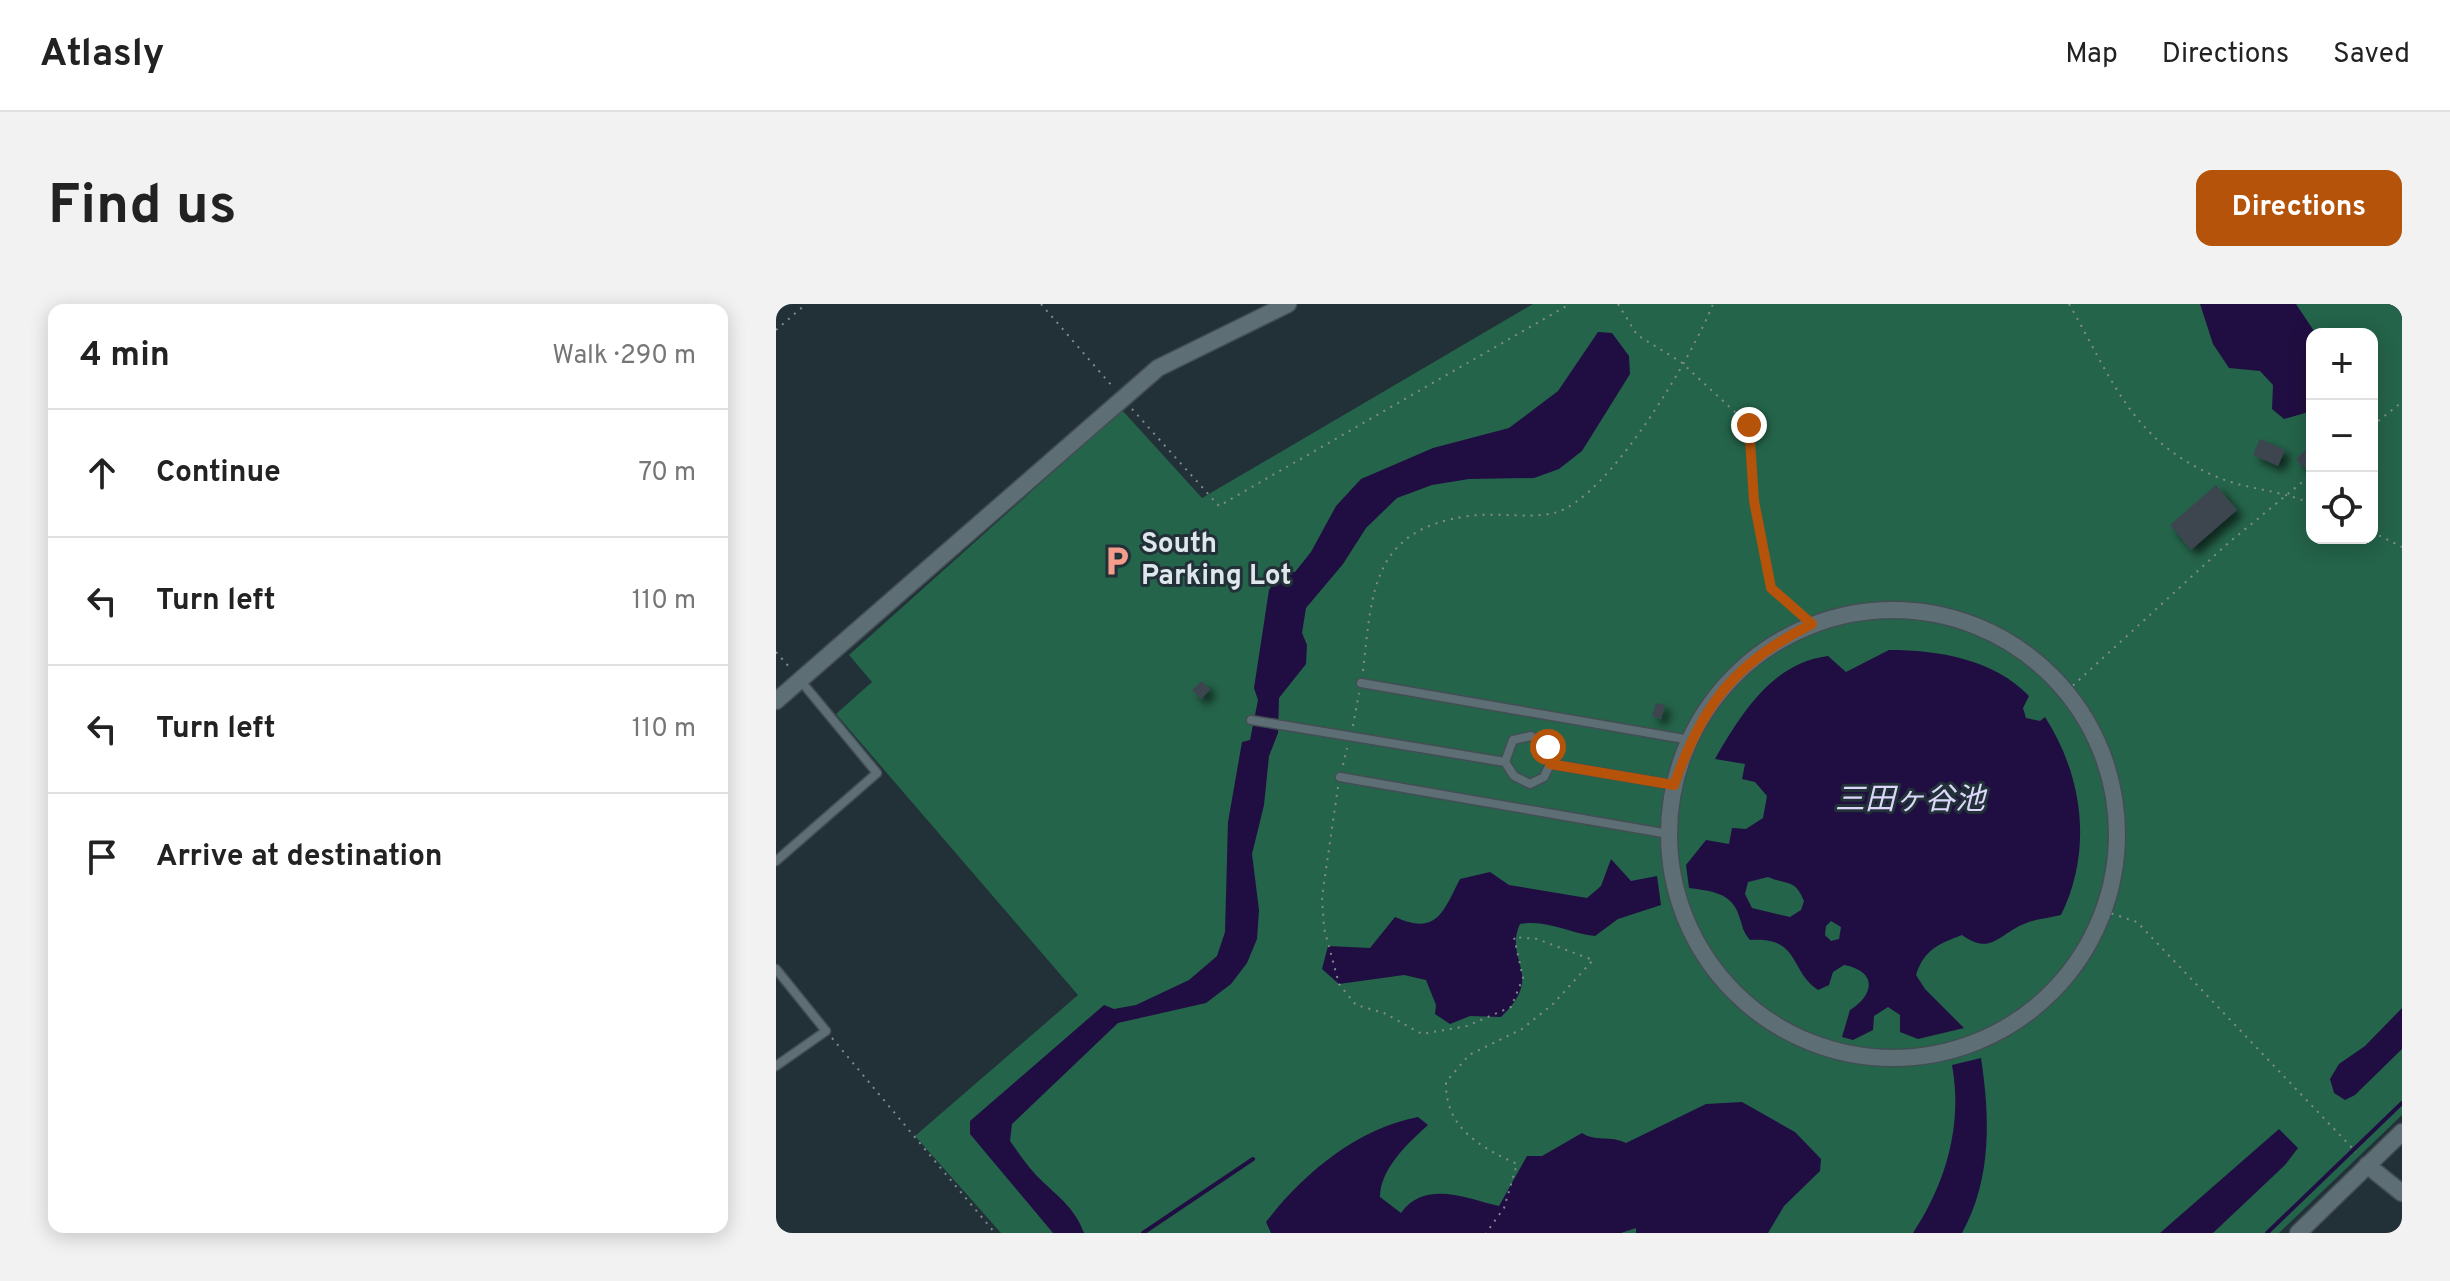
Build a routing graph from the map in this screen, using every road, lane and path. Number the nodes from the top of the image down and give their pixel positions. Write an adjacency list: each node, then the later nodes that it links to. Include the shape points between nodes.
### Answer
1 (806, 304): 7 (path)
2 (1041, 304): 8 (path)
3 (1288, 304): 8 (street, via 1158,368)
4 (1570, 304): 8 (path, via 1219,506)
5 (1618, 304): 16 (path, via 1637,335 1681,362 1749,425 1754,501 1771,588)
6 (2069, 304): 12 (path, via 2133,418 2169,450 2217,477)
7 (776, 330)
8 (1123, 399): 18 (street)
9 (2402, 402): 10 (path)
10 (2378, 421)
11 (2306, 479): 12 (path)
12 (2288, 493): 13 (path); 20 (path)
13 (2306, 501)
14 (2378, 535): 15 (path)
15 (2402, 547)
16 (1812, 624): 20 (street, via 1872,610 1950,616 2021,648); 23 (street, via 1752,659 1727,683)
17 (776, 652): 18 (path)
18 (800, 680): 21 (street); 29 (lane, via 877,773)
19 (1361, 683): 23 (lane)
20 (2067, 691): 30 (street, via 2098,740 2115,796 2117,854)
21 (776, 701)
22 (1251, 720): 24 (lane)
23 (1690, 740): 27 (street)
24 (1505, 762): 25 (lane, via 1514,776 1530,784 1544,777); 25 (lane, via 1513,740 1531,736 1548,747)
25 (1550, 764): 27 (lane)
26 (1340, 777): 28 (lane)
27 (1674, 785): 28 (street)
28 (1669, 834): 30 (street, via 1679,902 1692,935 1718,973 1758,1014 1788,1032 1853,1055 1923,1056 1989,1036 2046,997 2076,962)
29 (776, 861)
30 (2104, 911): 36 (path, via 2137,922)
31 (776, 969): 32 (lane)
32 (826, 1031): 33 (lane); 38 (path)
33 (776, 1066)
34 (2402, 1132): 36 (street)
35 (1517, 1164): 39 (path, via 1504,1208)
36 (2367, 1165): 37 (street); 40 (street)
37 (2402, 1193)
38 (995, 1233)
39 (1486, 1233)
40 (2298, 1233)

